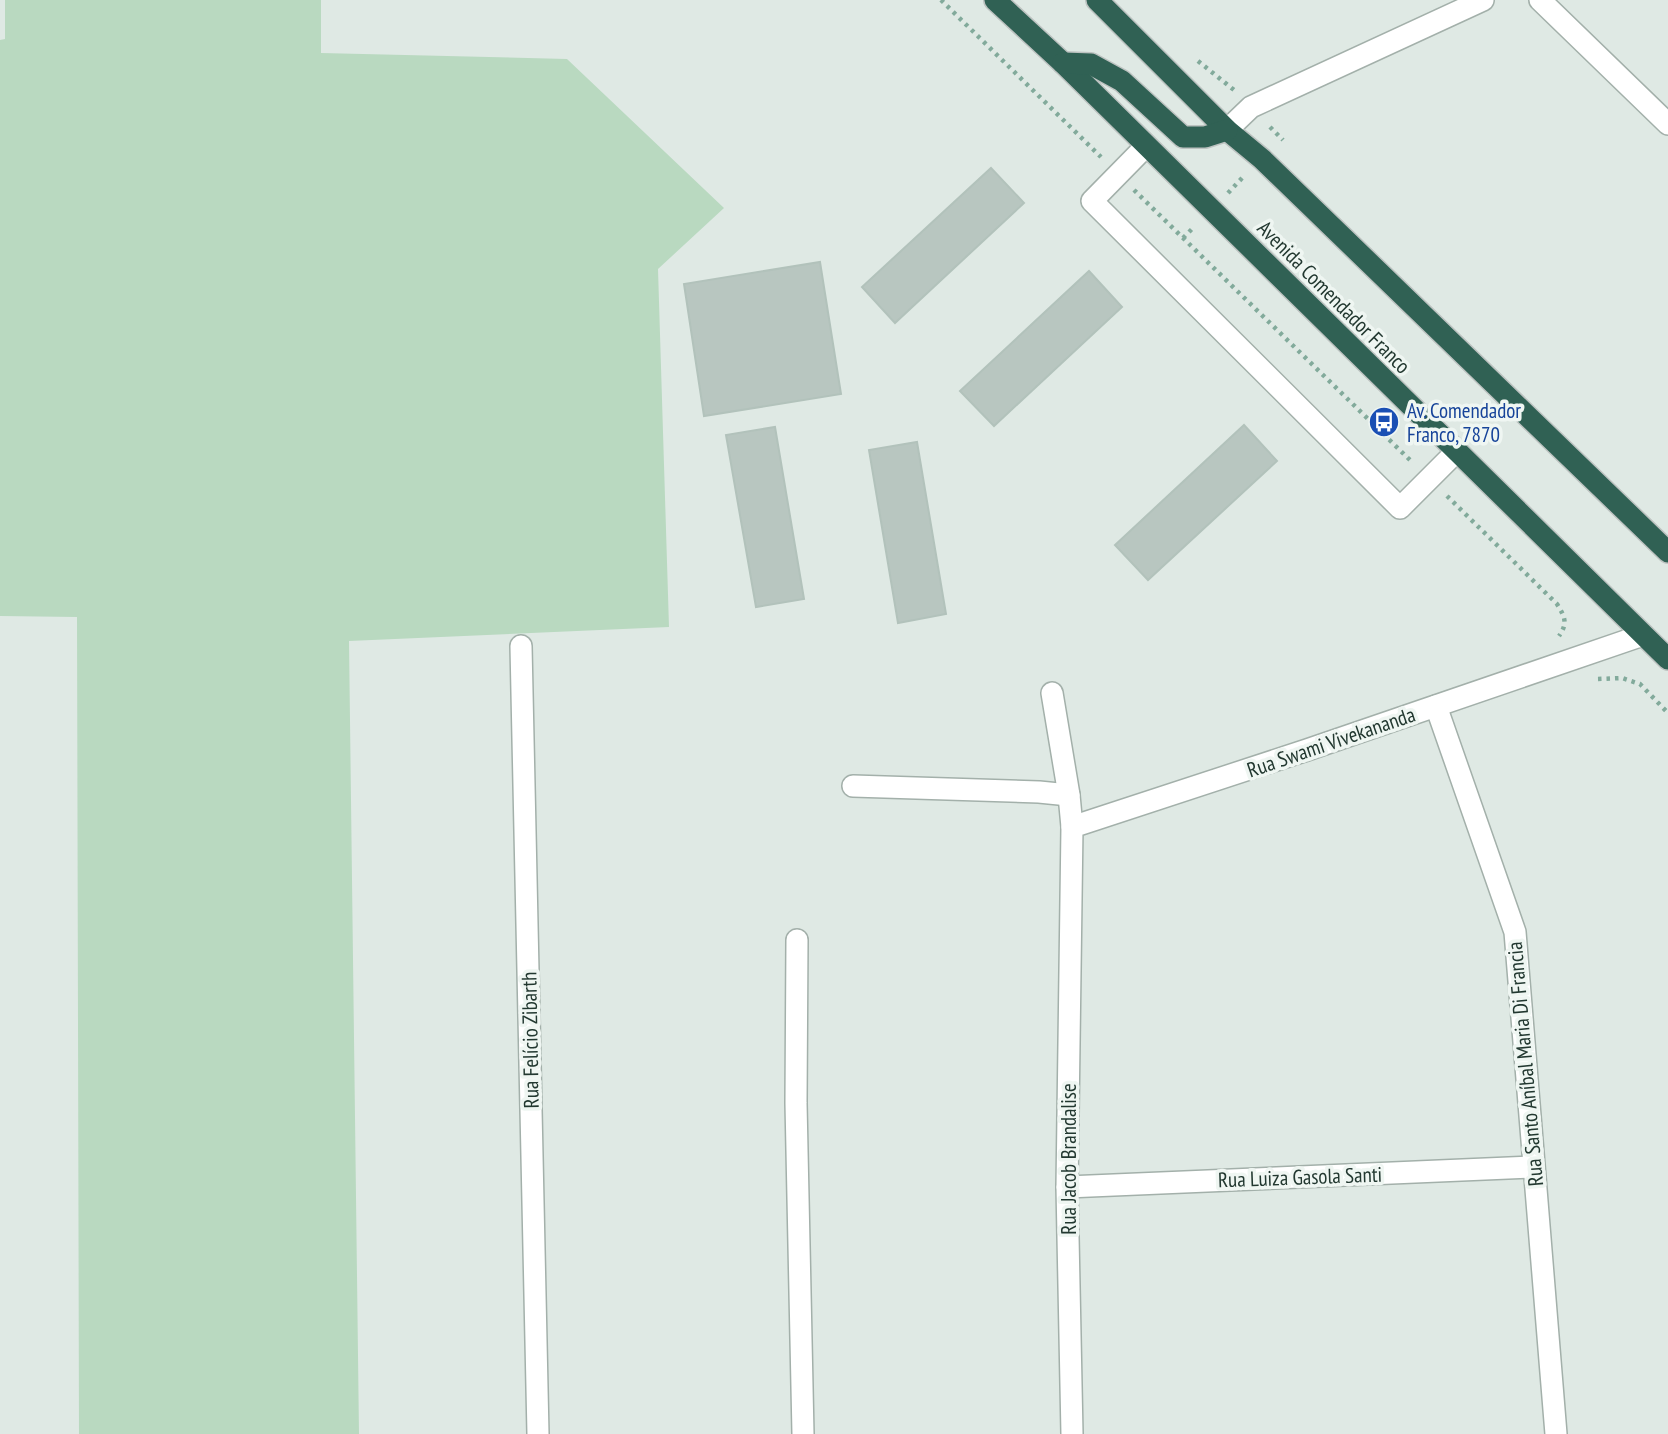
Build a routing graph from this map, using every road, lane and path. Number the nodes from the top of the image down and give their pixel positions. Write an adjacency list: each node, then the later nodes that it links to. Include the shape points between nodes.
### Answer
1 (941, 0): 13 (path)
2 (995, 0): 7 (highway, Avenida Comendador Franco)
3 (1097, 0): 10 (highway)
4 (1483, 0): 10 (street, via 1251,107)
5 (1539, 0): 9 (street)
6 (1194, 57): 8 (path)
7 (1063, 63): 10 (highway, via 1091,64 1122,81 1183,137); 12 (highway, Avenida Comendador Franco)
8 (1227, 83)
9 (1668, 124)
10 (1227, 130): 14 (highway)
11 (1282, 139): 14 (path)
12 (1146, 146): 16 (highway, Avenida Comendador Franco); 19 (street, via 1092,201 1400,508)
13 (1101, 157)
14 (1262, 159): 16 (path); 20 (highway)
15 (1134, 189): 17 (path)
16 (1211, 210): 17 (path); 18 (highway, Avenida Comendador Franco)
17 (1183, 238): 19 (path)
18 (1457, 451): 19 (street); 21 (highway, Avenida Comendador Franco)
19 (1430, 479): 22 (path, via 1557,604 1565,628)
20 (1668, 552)
21 (1643, 635): 24 (highway, Avenida Comendador Franco); 27 (street, Rua Swami Vivekananda)
22 (1559, 636)
23 (521, 646): 35 (street, Rua Felício Zibarth)
24 (1668, 659)
25 (1598, 679): 28 (path, via 1622,678 1640,684)
26 (1052, 693): 30 (street)
27 (1436, 706): 31 (street, Rua Swami Vivekananda); 33 (street, Rua Santo Aníbal Maria Di Francia, via 1515,932)
28 (1668, 713)
29 (852, 786): 30 (street)
30 (1069, 795): 31 (street)
31 (1072, 827): 34 (street, Rua Jacob Brandalise)
32 (797, 940): 36 (street)
33 (1534, 1167): 34 (street, Rua Luiza Gasola Santi); 38 (street, Rua Santo Aníbal Maria Di Francia)
34 (1067, 1187): 37 (street, Rua Jacob Brandalise)
35 (538, 1434)
36 (803, 1434)
37 (1072, 1434)
38 (1556, 1434)

